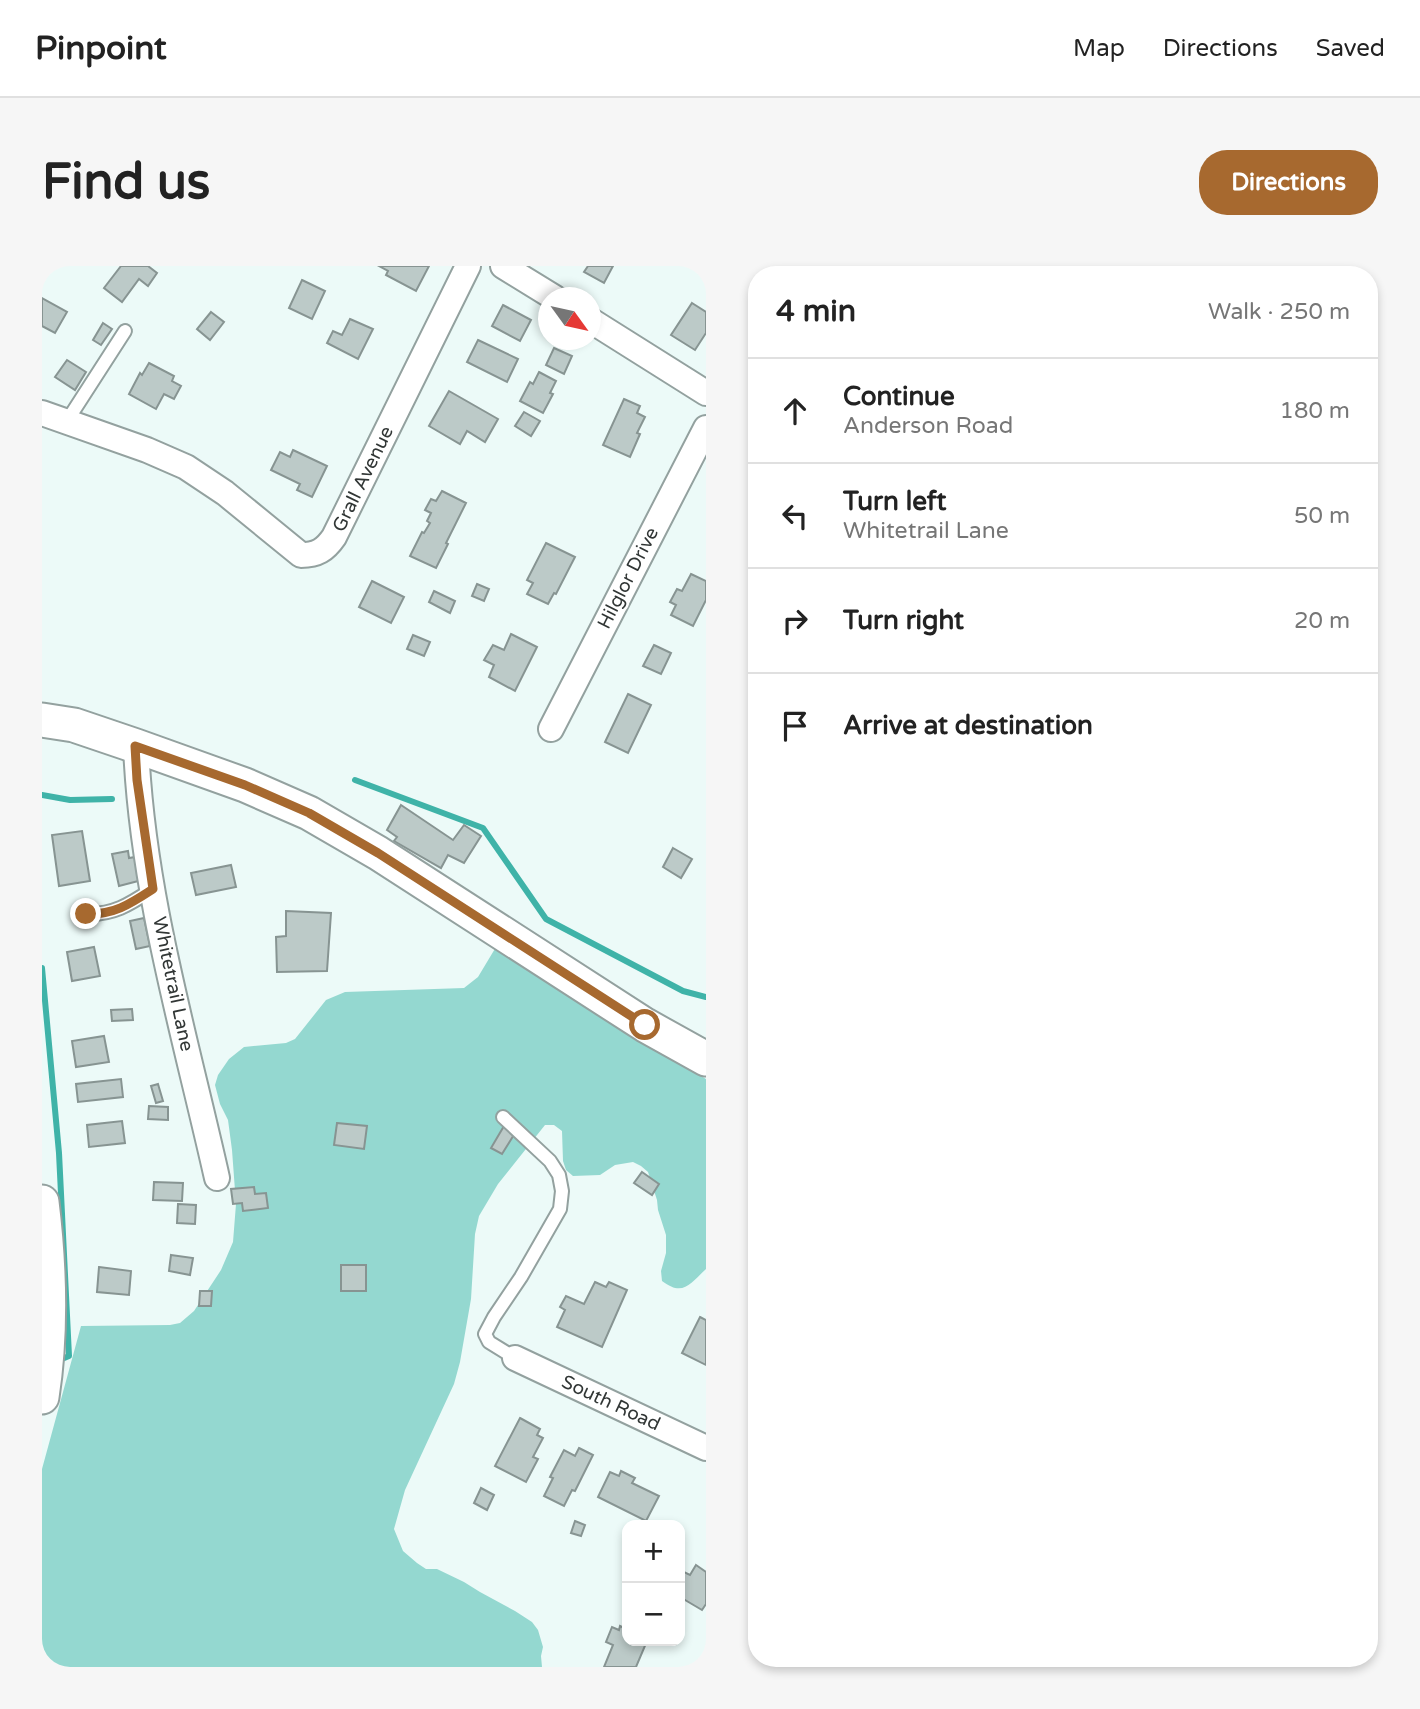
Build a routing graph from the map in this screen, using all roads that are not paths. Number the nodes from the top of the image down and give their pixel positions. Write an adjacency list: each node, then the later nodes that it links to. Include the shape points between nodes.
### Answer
1 (468, 266): 8 (street, Grall Avenue, via 334,537 318,553 300,555 186,467)
2 (519, 270): 3 (street)
3 (541, 287)
4 (601, 327): 6 (street)
5 (125, 331): 8 (lane)
6 (706, 393)
7 (42, 413): 8 (street, Grall Avenue)
8 (67, 421)
9 (706, 428): 11 (street, Hilglor Drive)
10 (42, 720): 12 (street, via 74,725)
11 (551, 729)
12 (135, 746): 13 (street, Whitetrail Lane); 15 (street, via 309,813)
13 (153, 889): 14 (lane, via 127,906); 17 (street, Whitetrail Lane, via 172,991)
14 (86, 914)
15 (706, 1059)
16 (503, 1117): 19 (lane, via 550,1161 562,1191 560,1209 485,1334 489,1342)
17 (217, 1178)
18 (42, 1202): 20 (street, via 50,1326)
19 (515, 1358): 21 (street, South Road)
20 (43, 1388)
21 (706, 1448)

